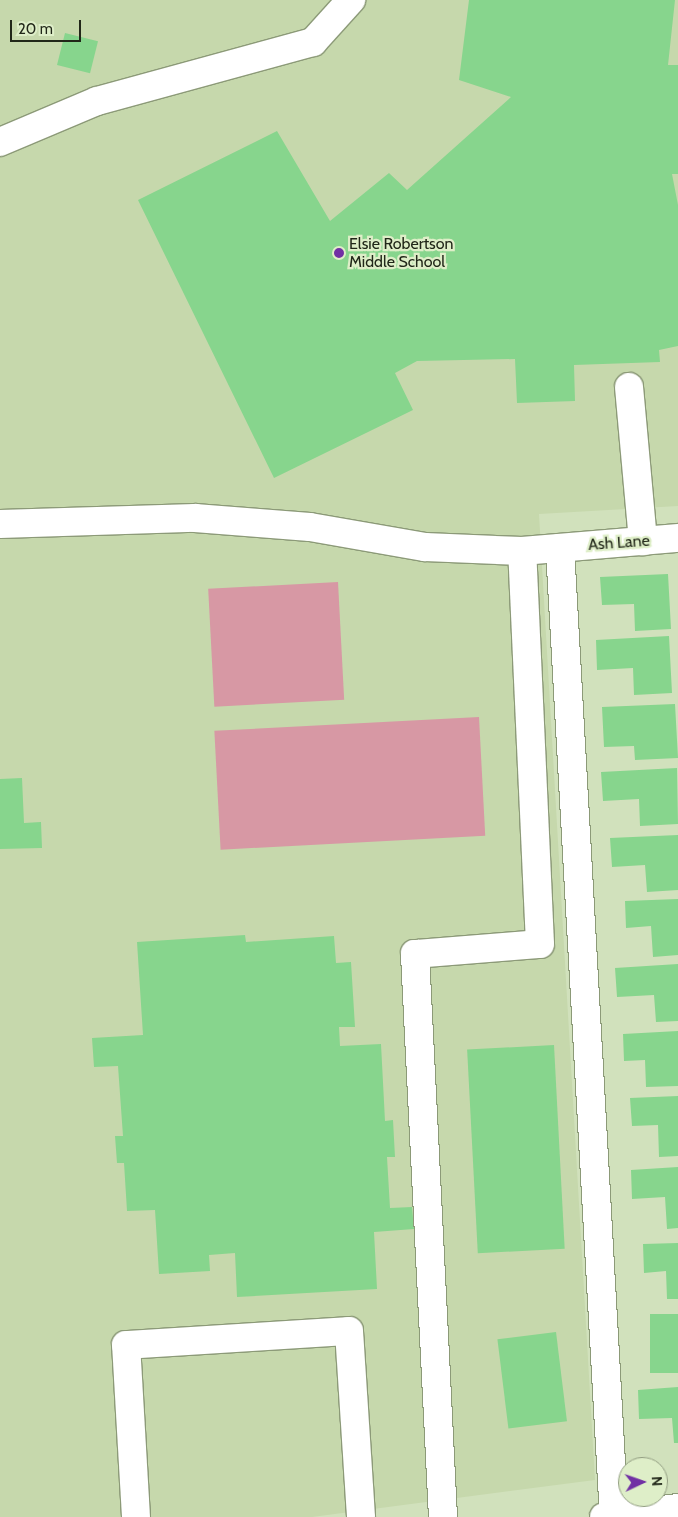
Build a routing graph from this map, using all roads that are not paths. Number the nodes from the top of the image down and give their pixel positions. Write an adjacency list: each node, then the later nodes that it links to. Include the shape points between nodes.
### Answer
1 (351, 0): 2 (street, via 313,42 97,101)
2 (0, 142)
3 (629, 387): 6 (street)
4 (0, 524): 8 (street, Ash Lane, via 195,518 310,527 425,546)
5 (678, 538): 6 (street, Ash Lane)
6 (643, 541): 7 (street, Ash Lane)
7 (560, 548): 8 (street, Ash Lane); 10 (street)
8 (522, 551): 13 (street, via 540,944 415,954)
9 (678, 1508): 10 (street)
10 (609, 1516)
11 (136, 1517): 12 (street, via 126,1345 349,1330)
12 (361, 1517)
13 (443, 1517)

